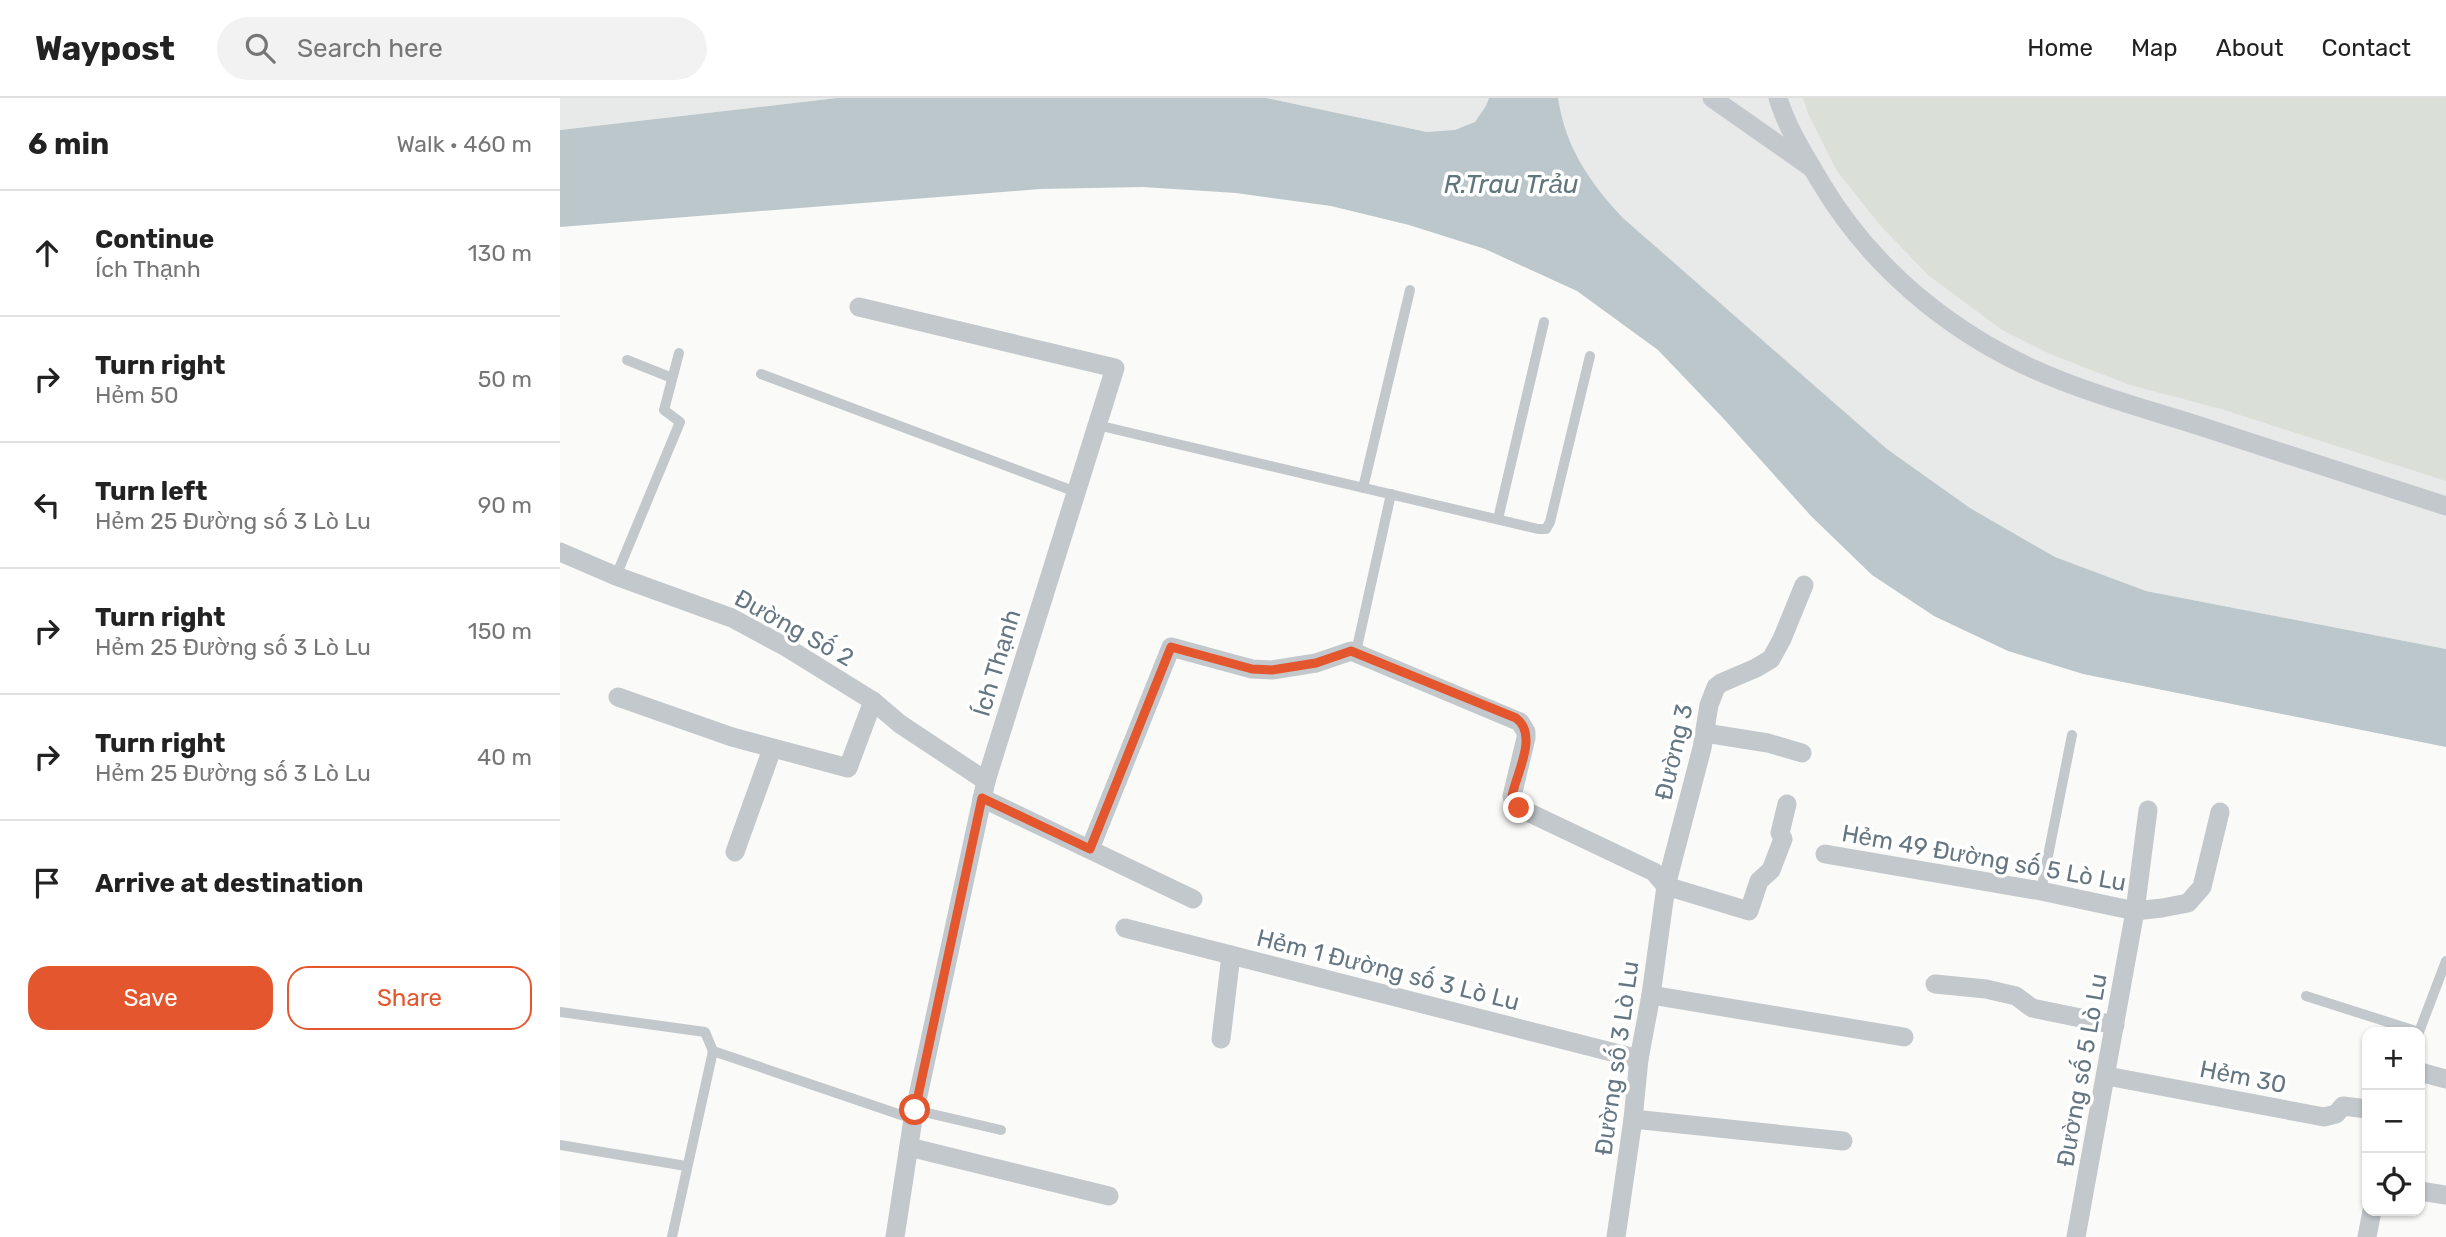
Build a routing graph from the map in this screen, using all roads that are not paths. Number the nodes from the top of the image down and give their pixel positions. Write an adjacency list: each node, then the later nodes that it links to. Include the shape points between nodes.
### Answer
1 (1712, 98): 3 (street)
2 (1778, 98): 3 (street)
3 (1812, 169): 16 (street, via 1860,240 1937,313 1977,340 2062,381)
4 (1410, 290): 13 (lane)
5 (859, 307): 12 (street, Ích Thạnh, via 1115,368)
6 (1544, 323): 17 (lane)
7 (679, 353): 11 (lane)
8 (1590, 356): 17 (lane, via 1549,527 1538,529)
9 (627, 360): 11 (lane)
10 (761, 374): 14 (lane)
11 (672, 378): 19 (lane, via 664,410 680,422)
12 (1097, 425): 13 (lane); 14 (street, Ích Thạnh)
13 (1363, 488): 15 (lane)
14 (1076, 492): 28 (street, Ích Thạnh)
15 (1391, 494): 17 (lane); 21 (lane)
16 (2446, 506)
17 (1498, 519)
18 (560, 552): 19 (street, Đường Số 2)
19 (616, 576): 23 (street, Đường Số 2, via 733,618)
20 (1804, 585): 24 (street, Đường 3, via 1771,659 1716,687)
21 (1356, 652): 32 (street, via 1264,670 1171,647); 35 (street, via 1520,722 1526,738 1512,796 1515,806 1654,872)
22 (618, 697): 26 (street)
23 (873, 701): 26 (street, via 848,768); 28 (street, Đường Số 2)
24 (1705, 733): 27 (street); 35 (street, Đường 3)
25 (2073, 735): 36 (lane)
26 (772, 749): 33 (street)
27 (1802, 753)
28 (984, 789): 32 (street, Đường Số 2); 57 (street, Ích Thạnh)
29 (1787, 804): 35 (street, via 1780,833 1783,839 1771,870 1759,881 1749,911)
30 (2148, 810): 38 (street, Đường số 5 Lò Lu)
31 (2220, 812): 38 (street, Hẻm 49 Đường số 5 Lò Lu, via 2198,892 2183,905)
32 (1090, 849): 37 (street, Đường Số 2)
33 (735, 852)
34 (1825, 854): 36 (street, Hẻm 49 Đường số 5 Lò Lu)
35 (1667, 886): 43 (street, Đường số 3 Lò Lu)
36 (2040, 891): 38 (street, Hẻm 49 Đường số 5 Lò Lu)
37 (1193, 899)
38 (2135, 911): 46 (street, Đường số 5 Lò Lu)
39 (1125, 928): 40 (street, Hẻm 1 Đường số 3 Lò Lu)
40 (1231, 955): 50 (street); 52 (street, Hẻm 1 Đường số 3 Lò Lu)
41 (2446, 961): 48 (lane)
42 (1935, 984): 46 (street, via 2006,993 2032,1008)
43 (1651, 995): 49 (street); 52 (street, Đường số 3 Lò Lu)
44 (2306, 996): 47 (lane)
45 (560, 1012): 51 (lane, via 705,1032)
46 (2115, 1025): 54 (street, Đường số 5 Lò Lu)
47 (2403, 1027)
48 (2421, 1027)
49 (1904, 1037)
50 (1221, 1040)
51 (713, 1051): 57 (lane); 63 (lane)
52 (1639, 1059): 58 (street, Đường số 3 Lò Lu)
53 (2425, 1073): 55 (street)
54 (2107, 1076): 56 (street, Hẻm 30, via 2325,1116 2336,1114 2343,1106); 71 (street, Đường số 5 Lò Lu)
55 (2446, 1079)
56 (2362, 1108)
57 (914, 1114): 59 (lane); 62 (street, Ích Thạnh)
58 (1633, 1119): 60 (street); 70 (street, Đường số 3 Lò Lu)
59 (1001, 1130)
60 (1843, 1141)
61 (560, 1145): 63 (lane)
62 (909, 1147): 66 (street); 69 (street, Ích Thạnh)
63 (686, 1166): 68 (lane)
64 (2425, 1192): 65 (street)
65 (2446, 1195)
66 (1109, 1196)
67 (2371, 1216): 72 (street)
68 (671, 1237)
69 (895, 1237)
70 (1616, 1237)
71 (2076, 1237)
72 (2367, 1237)

